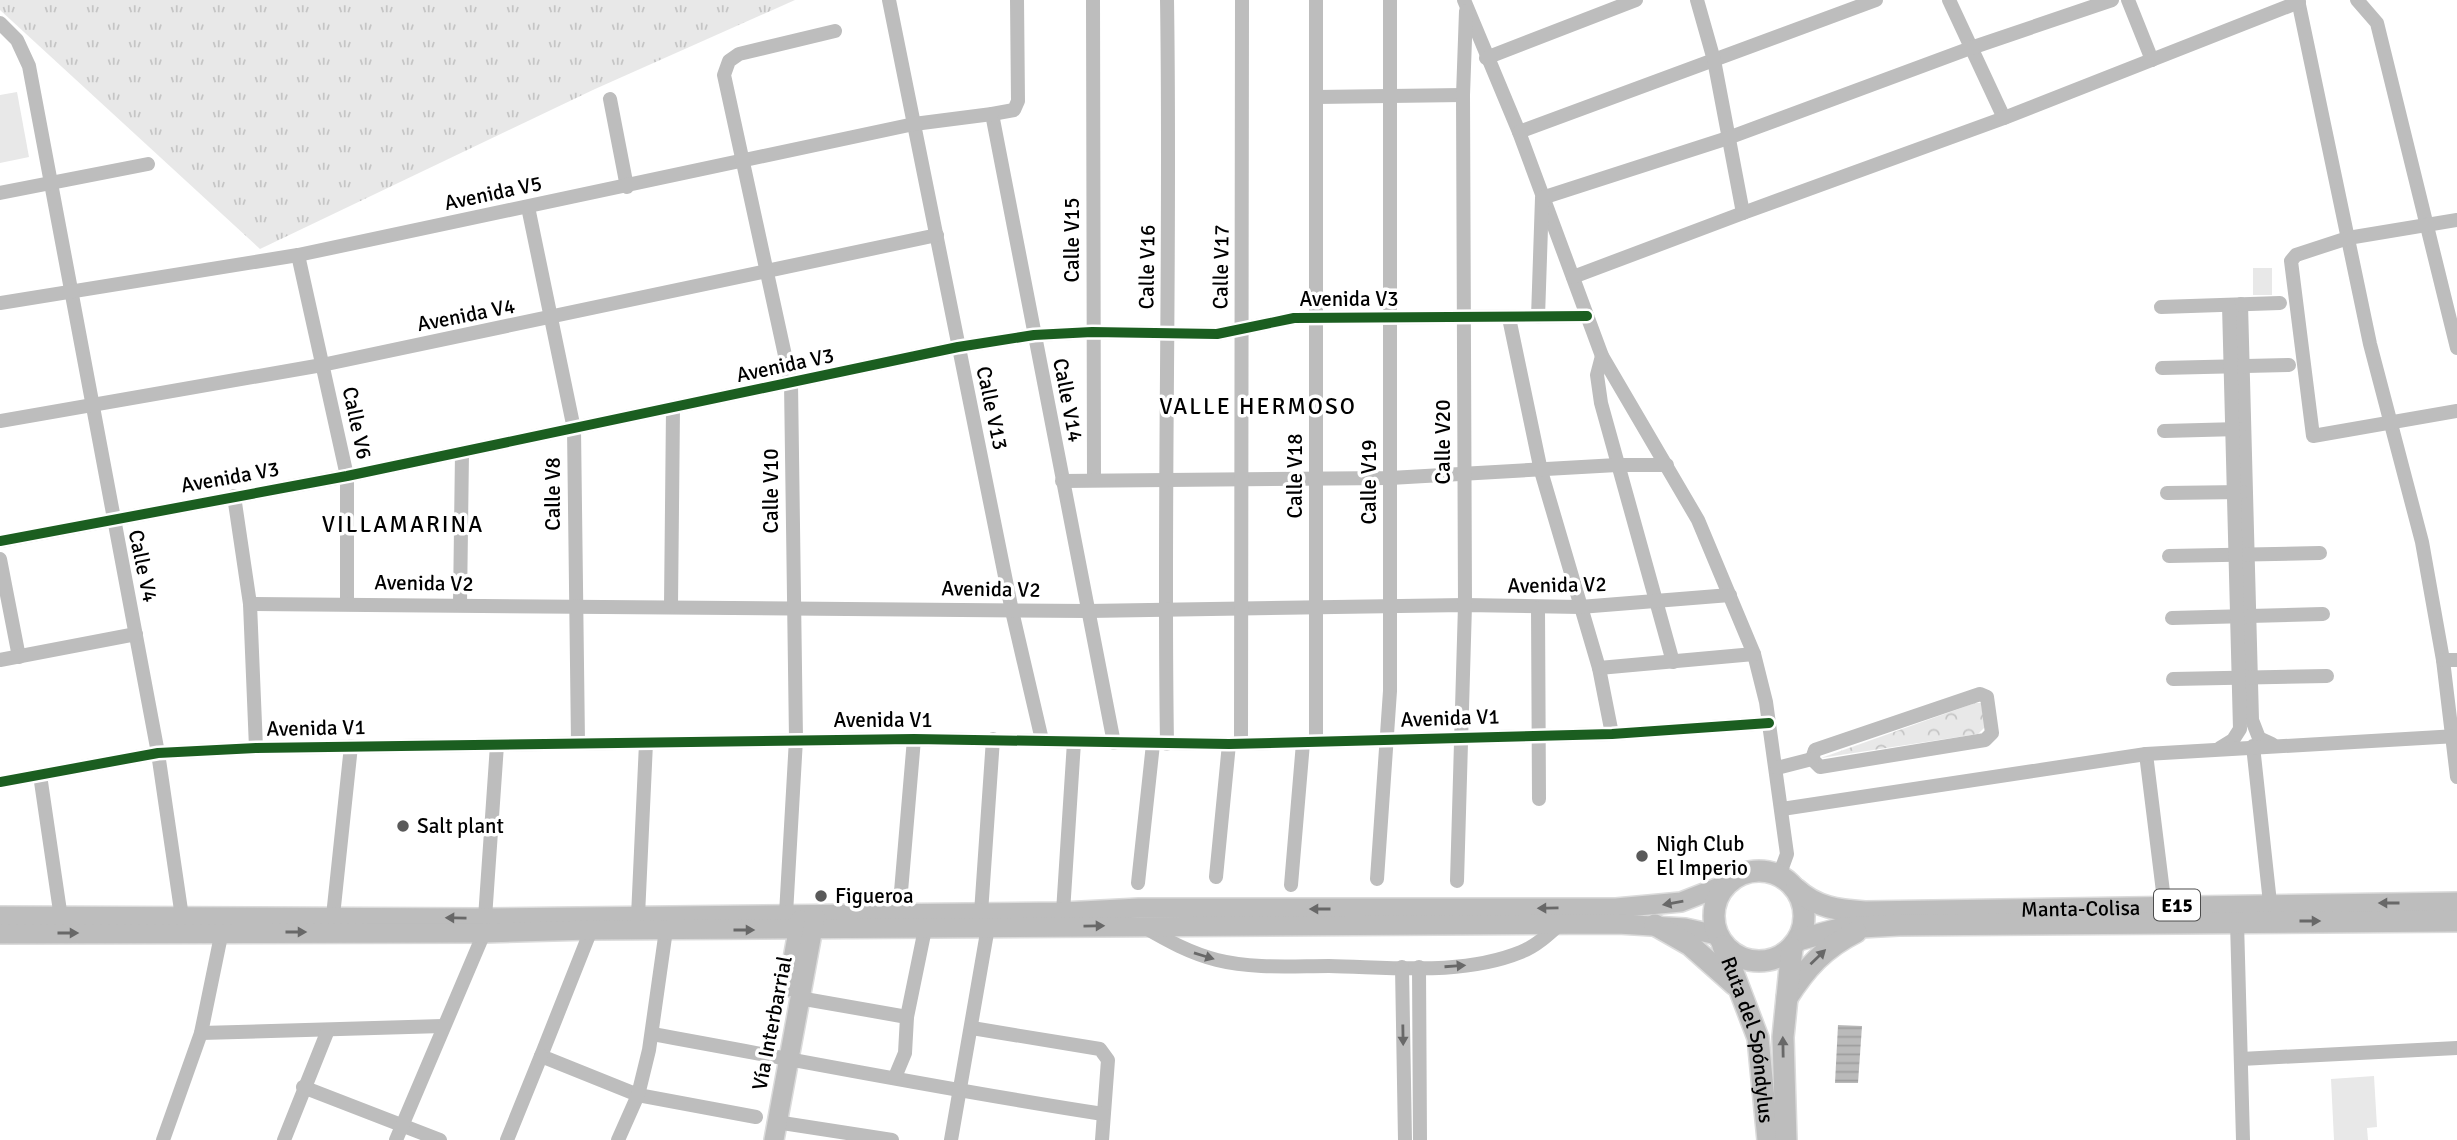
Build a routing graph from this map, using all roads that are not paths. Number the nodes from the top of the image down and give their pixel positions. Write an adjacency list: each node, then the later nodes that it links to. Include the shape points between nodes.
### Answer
1 (889, 0): 29 (street, Calle V13)
2 (1017, 0): 27 (street, via 1018,101 1009,112)
3 (1093, 0): 60 (street, Calle V15)
4 (1167, 0): 61 (street, Calle V16)
5 (1242, 0): 59 (street, Calle V17)
6 (1316, 0): 25 (street, Calle V18)
7 (1390, 0): 24 (street, Calle V19)
8 (1636, 0): 20 (street)
9 (1697, 0): 21 (street)
10 (1876, 0): 21 (street)
11 (1949, 0): 19 (street)
12 (2112, 0): 19 (street)
13 (2128, 0): 22 (street)
14 (2357, 0): 41 (street, via 2377,23)
15 (2298, 1): 22 (street); 43 (street)
16 (1465, 2): 20 (street); 23 (street, Calle V20)
17 (0, 23): 34 (street, Calle V4, via 25,53)
18 (835, 32): 32 (street, Calle V10, via 739,54 729,61 724,75)
19 (1970, 48): 28 (street); 31 (street)
20 (1486, 58): 30 (street)
21 (1714, 60): 30 (street); 31 (street)
22 (2152, 60): 28 (street)
23 (1463, 94): 24 (street); 56 (street, Calle V20)
24 (1390, 96): 25 (street); 54 (street, Calle V19)
25 (1317, 97): 53 (street, Calle V18)
26 (610, 99): 35 (street)
27 (992, 114): 29 (street, Avenida V5); 62 (street, Calle V14)
28 (2004, 118): 39 (street)
29 (914, 124): 32 (street, Avenida V5); 42 (street, Calle V13)
30 (1519, 132): 37 (street)
31 (1727, 138): 37 (street); 39 (street)
32 (742, 161): 35 (street, Avenida V5); 45 (street, Calle V10)
33 (148, 164): 34 (street)
34 (49, 184): 36 (street); 47 (street, Calle V4)
35 (627, 187): 38 (street, Avenida V5)
36 (0, 192)
37 (1542, 198): 46 (street); 55 (street)
38 (528, 207): 44 (street, Avenida V5); 58 (street, Calle V8)
39 (1743, 213): 46 (street)
40 (2457, 220): 41 (street)
41 (2428, 226): 43 (street); 64 (street)
42 (937, 235): 45 (street, Avenida V4); 63 (street, Calle V13)
43 (2348, 238): 75 (street); 75 (street, via 2296,255 2291,261 2313,436)
44 (298, 255): 47 (street, Avenida V5); 66 (street, Calle V6)
45 (767, 272): 58 (street, Avenida V4); 70 (street, Calle V10)
46 (1573, 277): 52 (street)
47 (70, 290): 48 (street, Avenida V5); 71 (street, Calle V4)
48 (0, 303)
49 (2280, 303): 50 (street)
50 (2235, 304): 51 (street); 68 (street)
51 (2161, 307)
52 (1587, 316): 55 (street, Avenida V3); 65 (street)
53 (1316, 317): 54 (street, Avenida V3); 59 (street, Avenida V3); 86 (street, Calle V18)
54 (1389, 317): 56 (street, Avenida V3); 87 (street, Calle V19)
55 (1538, 317): 57 (street, Avenida V3)
56 (1464, 318): 57 (street, Avenida V3); 84 (street, Calle V20)
57 (1509, 318): 82 (street)
58 (550, 319): 66 (street, Avenida V4); 76 (street, Calle V8)
59 (1241, 327): 61 (street, Avenida V3, via 1207,334); 85 (street, Calle V17)
60 (1092, 332): 61 (street, Avenida V3); 62 (street, Avenida V3); 89 (street, Calle V15)
61 (1168, 333): 88 (street, Calle V16)
62 (1034, 335): 63 (street, Avenida V3); 90 (street, Calle V14)
63 (958, 347): 70 (street, Avenida V3); 114 (street, Calle V13)
64 (2457, 348)
65 (1602, 356): 80 (street, via 1597,375); 81 (street)
66 (322, 365): 71 (street, Avenida V4); 83 (street, Calle V6)
67 (2290, 365): 68 (street)
68 (2236, 367): 69 (street); 77 (street)
69 (2162, 368)
70 (791, 383): 72 (street, Avenida V3); 107 (street, Calle V10)
71 (92, 404): 74 (street, Avenida V4); 94 (street, Calle V4)
72 (673, 408): 76 (street, Avenida V3); 106 (street)
73 (2457, 411): 75 (street)
74 (0, 421)
75 (2390, 423): 124 (street)
76 (574, 429): 79 (street, Avenida V3); 109 (street, Calle V8)
77 (2238, 429): 78 (street); 91 (street)
78 (2164, 431)
79 (462, 453): 83 (street, Avenida V3); 104 (street)
80 (1617, 465): 81 (street); 82 (street); 101 (street)
81 (1667, 465): 100 (street, via 1698,520)
82 (1541, 471): 84 (street); 110 (street)
83 (347, 476): 93 (street, Avenida V3); 103 (street, Calle V6)
84 (1464, 476): 87 (street); 105 (street, Calle V20)
85 (1241, 478): 86 (street); 88 (street); 113 (street, Calle V17)
86 (1317, 478): 87 (street); 111 (street, Calle V18)
87 (1391, 478): 108 (street, Calle V19)
88 (1166, 479): 89 (street); 116 (street, Calle V16)
89 (1094, 480): 90 (street)
90 (1062, 481): 115 (street, Calle V14)
91 (2240, 492): 92 (street); 97 (street)
92 (2167, 494)
93 (234, 496): 94 (street, Avenida V3); 102 (street)
94 (112, 518): 95 (street, Avenida V3); 120 (street, Calle V4)
95 (0, 541)
96 (2320, 553): 97 (street)
97 (2242, 554): 98 (street); 118 (street)
98 (2169, 556)
99 (0, 559): 122 (street)
100 (1730, 595): 101 (street, Avenida V2); 121 (street)
101 (1657, 603): 110 (street, Avenida V2); 125 (street)
102 (250, 604): 103 (street, Avenida V2); 152 (street)
103 (347, 604): 104 (street, Avenida V2)
104 (460, 604): 109 (street, Avenida V2)
105 (1465, 605): 108 (street, Avenida V2); 112 (street, Avenida V2); 134 (street, Calle V20)
106 (671, 606): 107 (street, Avenida V2); 109 (street, Avenida V2)
107 (792, 606): 114 (street, Avenida V2); 136 (street, Calle V10)
108 (1390, 606): 111 (street, Avenida V2); 140 (street, Calle V19)
109 (575, 607): 142 (street, Calle V8)
110 (1580, 607): 112 (street, Avenida V2); 126 (street)
111 (1316, 608): 113 (street, Avenida V2); 143 (street, Calle V18)
112 (1538, 608): 133 (street)
113 (1240, 610): 116 (street, Avenida V2); 147 (street, Calle V17)
114 (1012, 611): 115 (street, Avenida V2); 139 (street, Calle V13)
115 (1088, 611): 116 (street, Avenida V2); 145 (street, Calle V14)
116 (1165, 611): 146 (street, Calle V16)
117 (2323, 614): 118 (street)
118 (2244, 616): 119 (street); 128 (street)
119 (2172, 618)
120 (136, 634): 122 (street); 154 (street, Calle V4)
121 (1754, 654): 125 (street); 131 (street)
122 (19, 657): 123 (street)
123 (0, 660)
124 (2450, 660): 135 (street)
125 (1673, 662): 126 (street)
126 (1599, 668): 132 (street)
127 (2327, 676): 128 (street)
128 (2245, 678): 129 (street); 130 (street)
129 (2172, 679)
130 (2246, 718): 149 (street, via 2259,738); 153 (street, via 2239,734)
131 (1769, 723): 132 (street, Avenida V1); 157 (street)
132 (1612, 734): 133 (street, Avenida V1)
133 (1539, 735): 134 (street, Avenida V1); 161 (street)
134 (1463, 736): 140 (street, Avenida V1); 165 (street, Calle V20)
135 (2455, 736): 149 (street); 159 (street)
136 (796, 739): 137 (street, Avenida V1); 144 (street, Avenida V1); 181 (street, Calle V10)
137 (914, 739): 138 (street, Avenida V1); 174 (street)
138 (993, 740): 139 (street, Avenida V1); 180 (street)
139 (1042, 740): 141 (street, Avenida V1)
140 (1387, 740): 143 (street, Avenida V1); 164 (street, Calle V19)
141 (1074, 741): 145 (street, Avenida V1); 171 (street)
142 (578, 742): 144 (street, Avenida V1); 148 (street, Avenida V1)
143 (1309, 742): 147 (street, Avenida V1); 169 (street, Calle V18)
144 (646, 743): 177 (street)
145 (1114, 743): 146 (street, Avenida V1)
146 (1160, 744): 147 (street, Avenida V1); 167 (street, Calle V16)
147 (1235, 744): 163 (street, Calle V17)
148 (497, 745): 150 (street, Avenida V1); 187 (street)
149 (2276, 745): 151 (street)
150 (351, 746): 152 (street, Avenida V1); 176 (street)
151 (2253, 746): 153 (street); 172 (street)
152 (256, 748): 154 (street, Avenida V1)
153 (2219, 748): 155 (street)
154 (158, 753): 158 (street, Avenida V1); 178 (street, Calle V4)
155 (2146, 754): 162 (street); 173 (street)
156 (1812, 759): 156 (street, via 1820,767 1983,740 1992,733 1990,700 1976,695 1815,750); 157 (street)
157 (1777, 768): 162 (street)
158 (40, 775): 160 (street, Avenida V1); 179 (street)
159 (2457, 777)
160 (0, 782)
161 (1539, 799)
162 (1782, 809): 166 (street)
163 (1216, 877)
164 (1377, 879)
165 (1457, 881)
166 (1788, 882): 168 (highway, E15, via 1769,872 1746,873); 173 (highway, Manta-Colisa / E15, via 1819,905 1836,910); 195 (highway, via 1805,914)
167 (1138, 883)
168 (1727, 884): 171 (main road, one-way to 171, via 1692,899 1635,908); 194 (highway, via 1714,908)
169 (1292, 886)
170 (2457, 903): 172 (highway, Manta-Colisa / E15, one-way to 172)
171 (1063, 912): 180 (main road)
172 (2271, 912): 173 (highway, Manta-Colisa / E15); 182 (highway, Manta-Colisa / E15, one-way to 182); 183 (highway, Manta-Colisa / E15)
173 (2166, 914): 183 (highway, Manta-Colisa / E15); 189 (highway, Manta-Colisa / E15)
174 (899, 915): 180 (main road); 181 (main road)
175 (0, 916): 179 (main road)
176 (332, 916): 184 (main road); 187 (main road, one-way to 176)
177 (638, 916): 181 (main road); 187 (main road)
178 (182, 917): 179 (main road); 184 (main road)
179 (61, 918)
180 (984, 920): 188 (main road, one-way to 188); 190 (main road); 203 (street)
181 (802, 921): 190 (main road); 192 (main road, one-way to 181); 199 (main road, Vía Interbarrial); 209 (main road, Vía Interbarrial)
182 (2457, 921)
183 (2237, 922): 210 (street)
184 (223, 924): 187 (main road, one-way to 187); 193 (main road, one-way to 184); 205 (street)
185 (1560, 924): 186 (main road); 188 (main road); 197 (street, one-way to 185, via 1499,959 1522,952)
186 (1655, 925): 194 (main road); 198 (highway, via 1698,951)
187 (484, 926): 191 (main road); 202 (street)
188 (1143, 926): 196 (street, one-way to 196, via 1182,949 1219,961 1256,966)
189 (1866, 927): 195 (highway, Manta-Colisa / E15, via 1825,932); 200 (highway, one-way to 189, via 1815,960 1836,942)
190 (925, 929): 201 (street)
191 (591, 930): 192 (main road); 208 (street)
192 (666, 930): 206 (street)
193 (0, 934)
194 (1719, 938): 195 (highway, E15, via 1730,952 1755,962 1768,961); 198 (highway, Ruta del Spóndylus)
195 (1795, 944): 200 (highway, Ruta del Spóndylus)
196 (1402, 967): 197 (street); 229 (street, one-way to 229)
197 (1419, 967): 230 (street)
198 (1743, 994): 231 (highway, Ruta del Spóndylus, via 1758,1038)
199 (799, 998): 201 (street); 209 (main road, Vía Interbarrial)
200 (1785, 1003): 232 (highway, Ruta del Spóndylus, one-way to 200)
201 (907, 1017): 211 (street, via 905,1053)
202 (443, 1026): 204 (street); 217 (street)
203 (972, 1028): 213 (street); 215 (street, via 1100,1049 1108,1060)
204 (328, 1030): 205 (street); 212 (street)
205 (201, 1033): 219 (street)
206 (652, 1034): 209 (street); 214 (street)
207 (2457, 1048): 210 (street)
208 (541, 1056): 214 (street); 223 (street)
209 (782, 1059): 211 (street); 218 (main road, Vía Interbarrial); 225 (main road, Vía Interbarrial)
210 (2241, 1059): 233 (street)
211 (895, 1077): 213 (street)
212 (303, 1087): 217 (street); 220 (street)
213 (960, 1092): 215 (street); 227 (street)
214 (638, 1095): 216 (street); 224 (street)
215 (1103, 1114): 228 (street)
216 (755, 1117)
217 (402, 1125): 221 (street); 222 (street)
218 (775, 1131): 226 (street)
219 (163, 1140)
220 (284, 1140)
221 (396, 1140)
222 (440, 1140)
223 (507, 1140)
224 (618, 1140)
225 (763, 1140)
226 (891, 1140)
227 (951, 1140)
228 (1102, 1140)
229 (1405, 1140)
230 (1420, 1140)
231 (1768, 1140)
232 (1786, 1140)
233 (2243, 1140)

